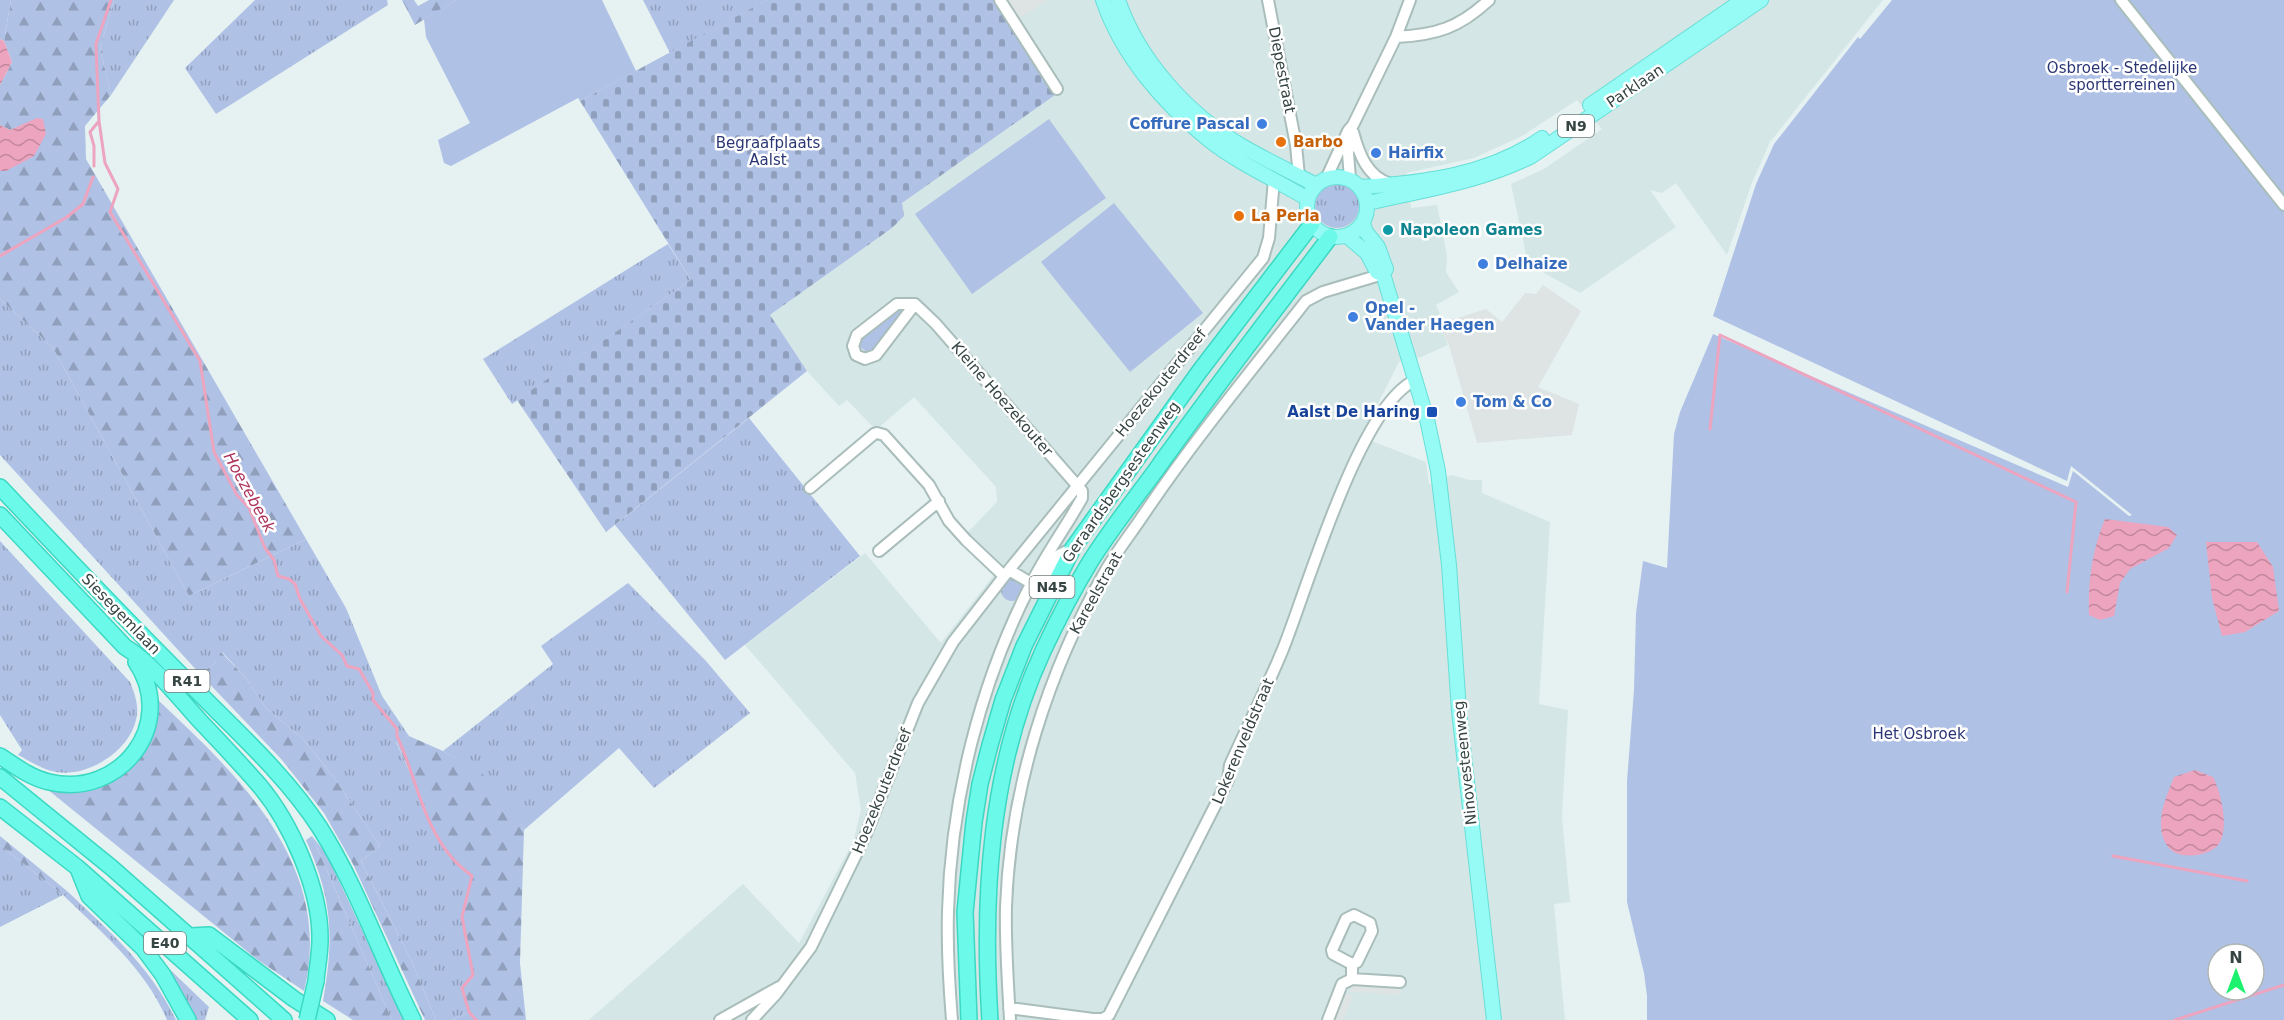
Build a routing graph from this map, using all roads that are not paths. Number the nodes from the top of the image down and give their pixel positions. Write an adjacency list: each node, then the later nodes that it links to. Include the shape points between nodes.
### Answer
1 (999, 0): 11 (street)
2 (1103, 0): 14 (main road, via 1121,40 1167,103 1211,142)
3 (1118, 0): 13 (main road, via 1145,53 1183,100 1240,145)
4 (1268, 0): 13 (street, Diepestraat)
5 (1410, 0): 10 (street)
6 (1489, 0): 10 (street, via 1457,25 1423,36)
7 (1743, 0): 17 (main road, Parklaan / N9, via 1523,150 1483,168)
8 (1761, 0): 19 (main road, Parklaan / N9, via 1532,156 1467,182)
9 (2121, 0): 20 (street)
10 (1396, 37): 12 (street)
11 (1057, 89)
12 (1353, 128): 15 (street); 16 (street, via 1348,153); 17 (street, via 1360,156 1375,177)
13 (1299, 176): 15 (main road)
14 (1274, 179): 18 (main road); 30 (street, Hoezekouterdreef, via 1269,238 1263,258)
15 (1321, 182): 16 (main road, via 1336,177); 18 (main road)
16 (1355, 183): 17 (main road, Parklaan / N9); 19 (main road)
17 (1393, 185)
18 (1308, 199): 21 (main road, via 1306,210)
19 (1368, 203): 22 (main road)
20 (2284, 205)
21 (1312, 224): 24 (main road); 33 (highway, Geraardsbergsesteenweg / N45, via 1199,372)
22 (1363, 224): 23 (main road); 25 (main road, Ninovesteenweg, via 1380,251 1386,269)
23 (1347, 236): 24 (main road); 25 (main road)
24 (1330, 237): 58 (highway, Geraardsbergsesteenweg / N45, via 1216,385 1091,560 1043,652 1010,749 994,825 986,913)
25 (1383, 274): 27 (main road, Ninovesteenweg); 47 (street, Kareelstraat, via 1306,300 1161,489 1107,568 1081,618 1042,714 1017,817 1006,905)
26 (915, 304): 26 (street, via 897,304 857,335 853,346 856,355 865,359 876,355); 30 (street, Kleine Hoezekouter, via 1063,469)
27 (1416, 380): 47 (street, Lokerenveldstraat, via 1388,403 1352,466 1282,651 1230,765 1228,780 1109,1015 1094,1019); 60 (main road, Ninovesteenweg, via 1432,438 1443,505 1459,711)
28 (0, 487): 54 (highway, Siesegemlaan / R41, via 270,766 314,820 335,855)
29 (810, 488): 31 (street, via 877,433 884,435)
30 (1079, 492): 35 (street, Hoezekouterdreef); 36 (street, Hoezekouterdreef)
31 (939, 501): 34 (street); 35 (street, via 949,521 966,540)
32 (0, 516): 37 (highway, Siesegemlaan / R41)
33 (1073, 549): 36 (street, via 1059,555 1044,579); 57 (highway, Geraardsbergsesteenweg / N45, via 1024,646 1003,700 980,784 965,912)
34 (879, 551)
35 (1006, 573): 36 (street); 46 (street, Hoezekouterdreef, via 930,679 840,890 811,947)
36 (1031, 583): 56 (street, Hoezekouterdreef, via 973,739 957,819 948,912)
37 (125, 647): 38 (highway, via 145,675 151,699 150,720 138,748 119,768 84,783 66,784 48,782); 52 (highway, Siesegemlaan / R41, bridge, via 143,661 261,787 301,855 315,896 321,941)
38 (0, 756)
39 (0, 777): 42 (highway, E40)
40 (0, 807): 41 (highway, E40)
41 (78, 868): 49 (highway, via 89,896 143,948); 50 (highway, E40)
42 (191, 936): 51 (highway, E40); 53 (highway, via 209,935)
43 (1352, 964): 43 (street, via 1372,931 1370,923 1354,915 1346,919 1332,950); 44 (street)
44 (1352, 980): 45 (street); 59 (street, via 1342,984)
45 (1400, 982)
46 (782, 986): 48 (street, Hoezekouterdreef); 55 (street, Hoezekouterdreef)
47 (1010, 1014)
48 (754, 1019)
49 (188, 1020)
50 (250, 1020)
51 (284, 1020)
52 (307, 1020)
53 (327, 1020)
54 (413, 1020)
55 (720, 1020)
56 (952, 1020)
57 (969, 1020)
58 (990, 1020)
59 (1328, 1020)
60 (1494, 1020)

